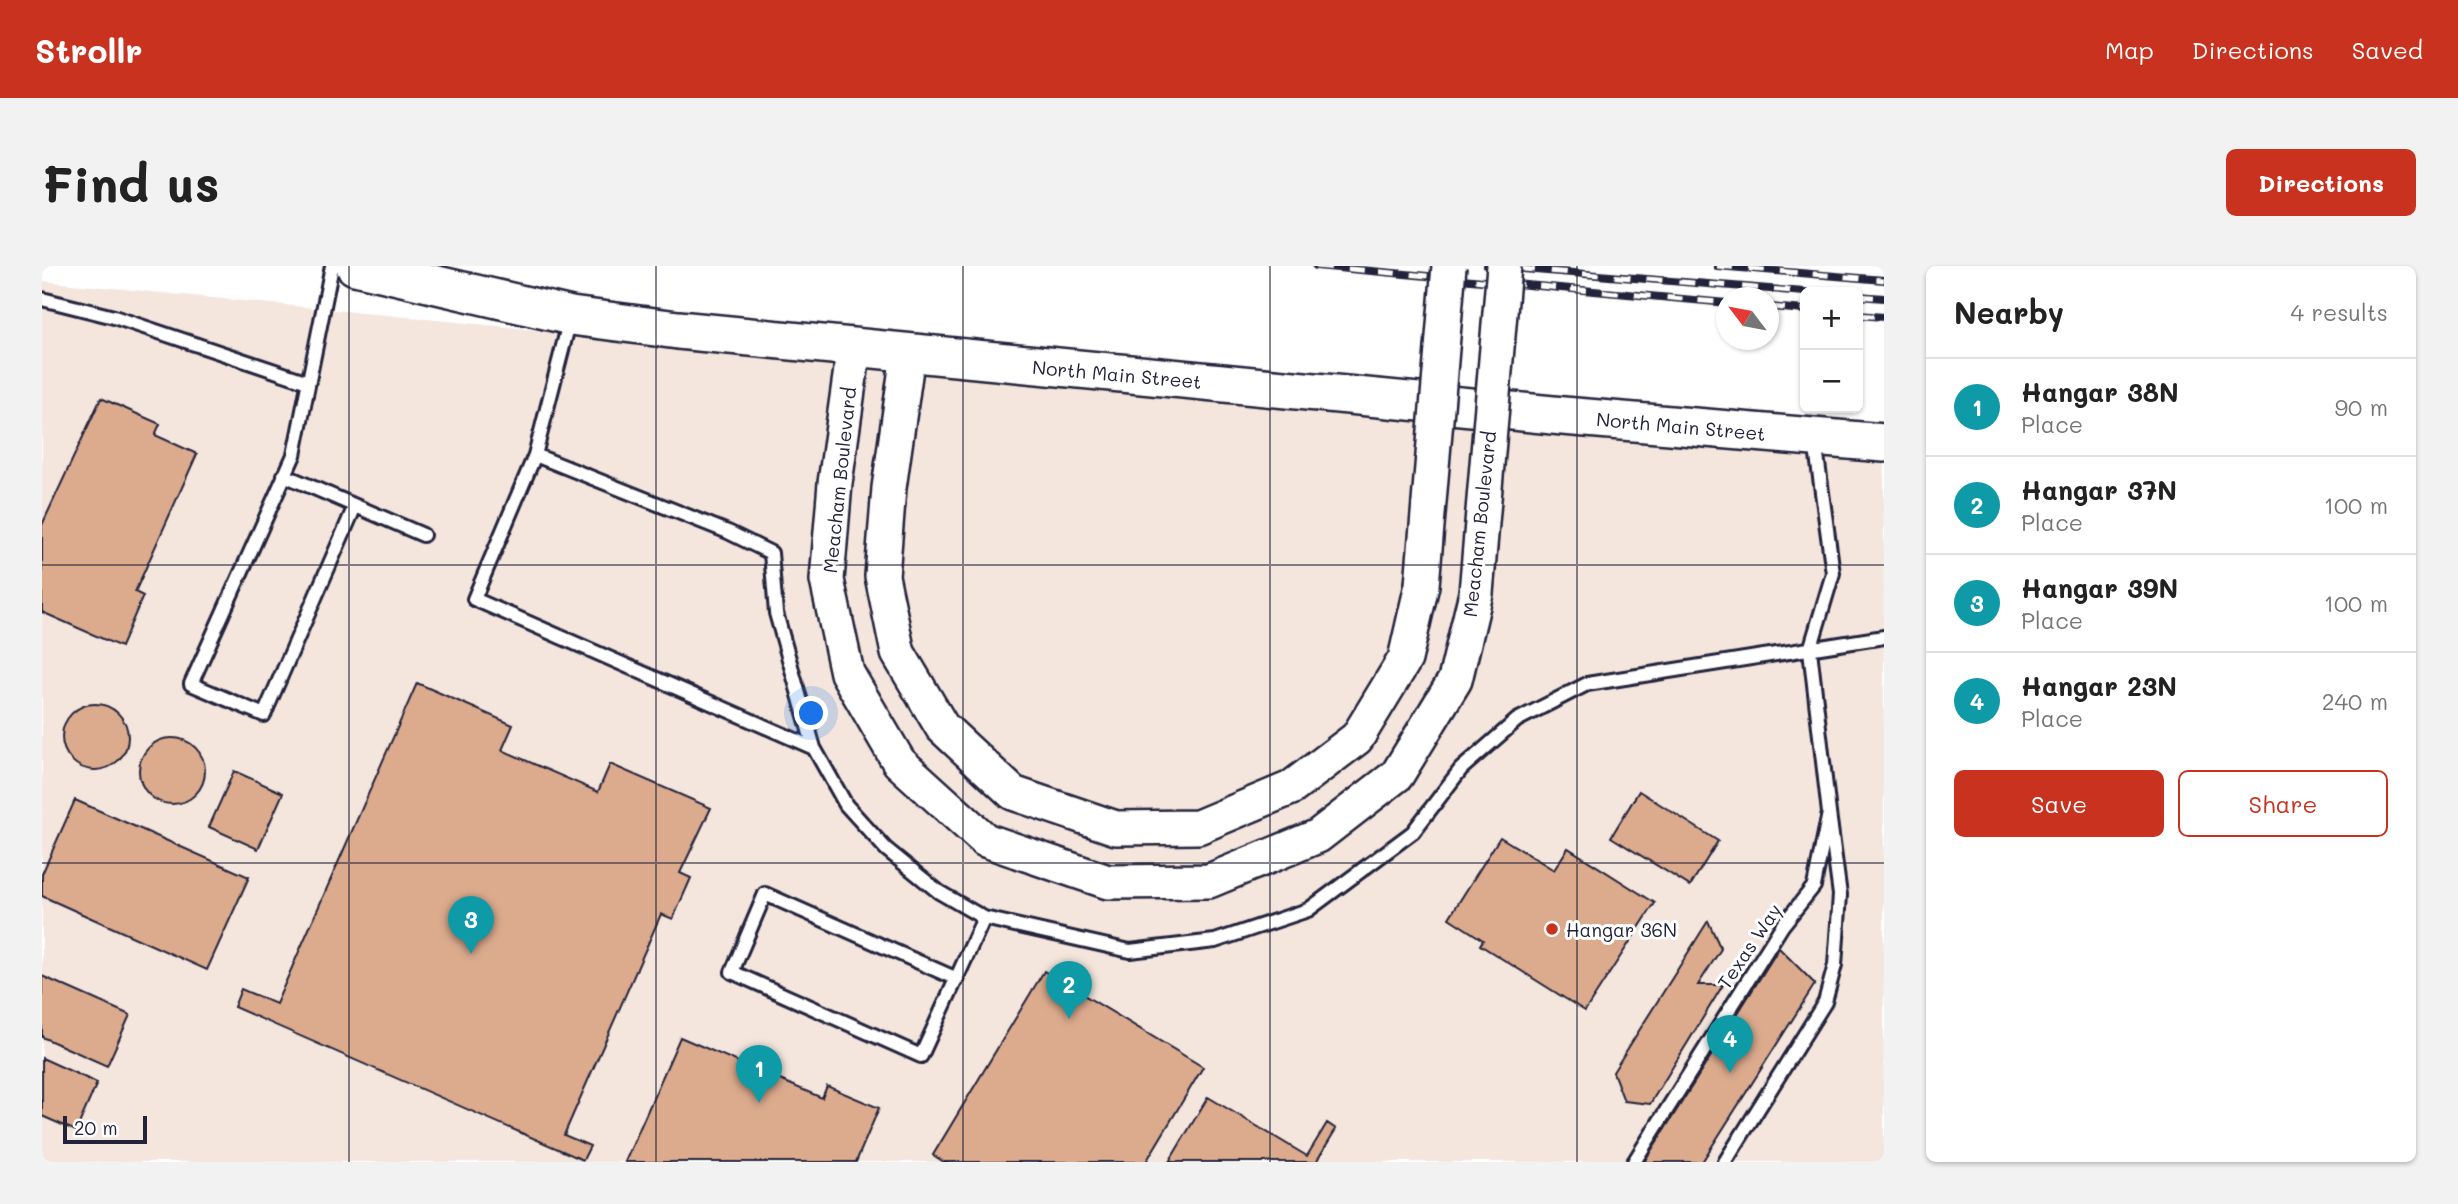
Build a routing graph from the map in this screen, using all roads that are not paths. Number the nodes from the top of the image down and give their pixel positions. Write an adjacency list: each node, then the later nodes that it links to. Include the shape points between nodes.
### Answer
1 (332, 266): 9 (lane)
2 (355, 266): 6 (main road, North Main Street)
3 (1449, 266): 8 (main road, bridge, via 1422,585 1405,659 1357,738 1291,788 1198,827 1116,828 1013,793 942,727 898,653 882,576)
4 (1504, 266): 7 (main road, Meacham Boulevard, bridge, via 1476,593 1455,680 1397,775 1318,836 1209,881 1108,882 985,840 899,762 847,673 827,580)
5 (42, 299): 9 (lane, via 97,311)
6 (571, 316): 7 (main road, North Main Street); 12 (lane)
7 (854, 348): 8 (main road, North Main Street)
8 (908, 354): 10 (main road, North Main Street)
9 (308, 382): 13 (lane, via 294,455)
10 (1814, 437): 11 (main road, North Main Street); 17 (lane, Texas Way, via 1833,573)
11 (1884, 443)
12 (535, 454): 18 (lane, via 771,553 776,613); 18 (lane, via 474,599)
13 (284, 475): 14 (lane); 14 (lane, via 191,684 264,715)
14 (355, 506): 15 (lane)
15 (423, 535)
16 (1884, 637): 17 (lane)
17 (1810, 650): 19 (lane, Texas Way); 20 (lane, via 1587,684 1517,720 1461,769 1413,832 1308,910 1214,941 1130,951)
18 (814, 748): 20 (lane, via 846,805 886,849 939,892)
19 (1829, 813): 22 (lane, Texas Way, via 1814,886 1782,926); 23 (lane, Texas Way, via 1840,895 1835,965 1825,1002)
20 (984, 918): 21 (lane)
21 (957, 979): 21 (lane, via 765,894 732,972 921,1056)
22 (1634, 1162)
23 (1725, 1162)

